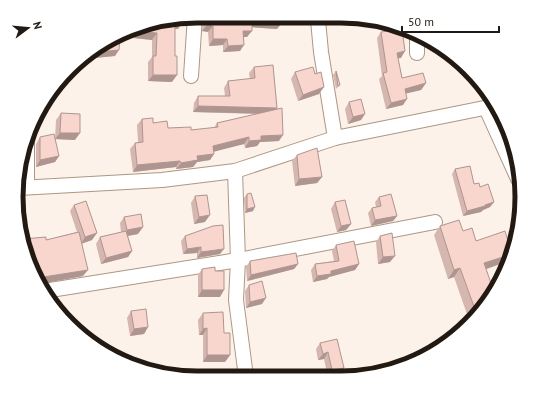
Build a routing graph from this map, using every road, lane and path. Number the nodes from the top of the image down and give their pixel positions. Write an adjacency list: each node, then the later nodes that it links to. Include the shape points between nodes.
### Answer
1 (195, 23): 5 (street)
2 (318, 23): 7 (street)
3 (417, 40): 4 (street)
4 (417, 53)
5 (191, 76)
6 (490, 107): 7 (street); 8 (street)
7 (335, 138): 9 (street)
8 (512, 164)
9 (235, 171): 11 (street, via 162,180); 13 (street)
10 (24, 173): 11 (street)
11 (23, 187)
12 (435, 222): 13 (street)
13 (238, 260): 14 (street); 15 (street, via 236,300)
14 (50, 290)
15 (245, 371)

